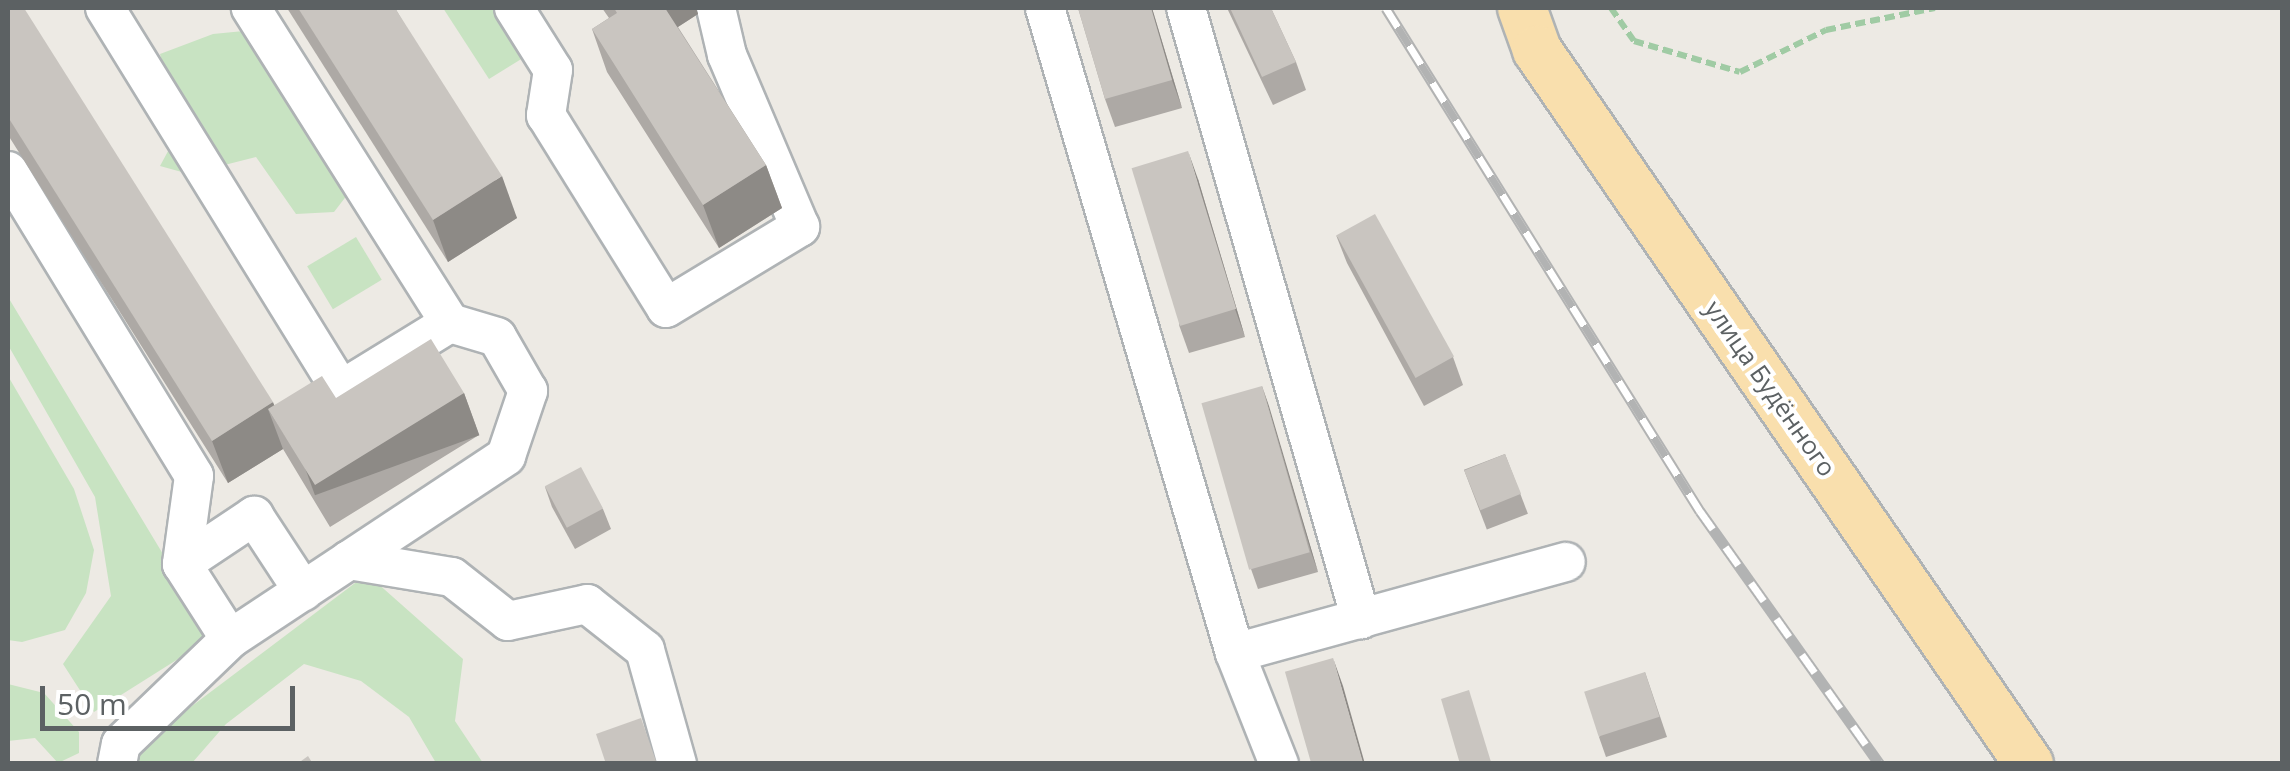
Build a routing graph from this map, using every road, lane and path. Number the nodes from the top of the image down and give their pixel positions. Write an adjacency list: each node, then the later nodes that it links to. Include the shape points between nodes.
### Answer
1 (105, 8): 11 (street, via 340,390)
2 (252, 8): 11 (street)
3 (514, 8): 4 (street, via 552,70 546,115 666,308 800,228 727,55)
4 (716, 8)
5 (1045, 8): 18 (street)
6 (1186, 8): 16 (street)
7 (1522, 8): 22 (main road, улица Будённого, via 1537,50)
8 (1610, 8): 9 (path, via 1634,42 1740,72 1826,30)
9 (1935, 8)
10 (8, 171): 14 (street, via 194,476)
11 (450, 323): 12 (street, via 497,337 528,391 506,456)
12 (349, 560): 15 (street); 20 (street, via 452,577 508,621 588,604 645,650)
13 (1566, 562): 16 (street)
14 (182, 564): 15 (street, via 254,516); 17 (street)
15 (303, 591): 17 (street)
16 (1361, 619): 18 (street)
17 (230, 639): 19 (street, via 121,744)
18 (1235, 652): 21 (street)
19 (117, 764)
20 (677, 764)
21 (1280, 764)
22 (2029, 764)

